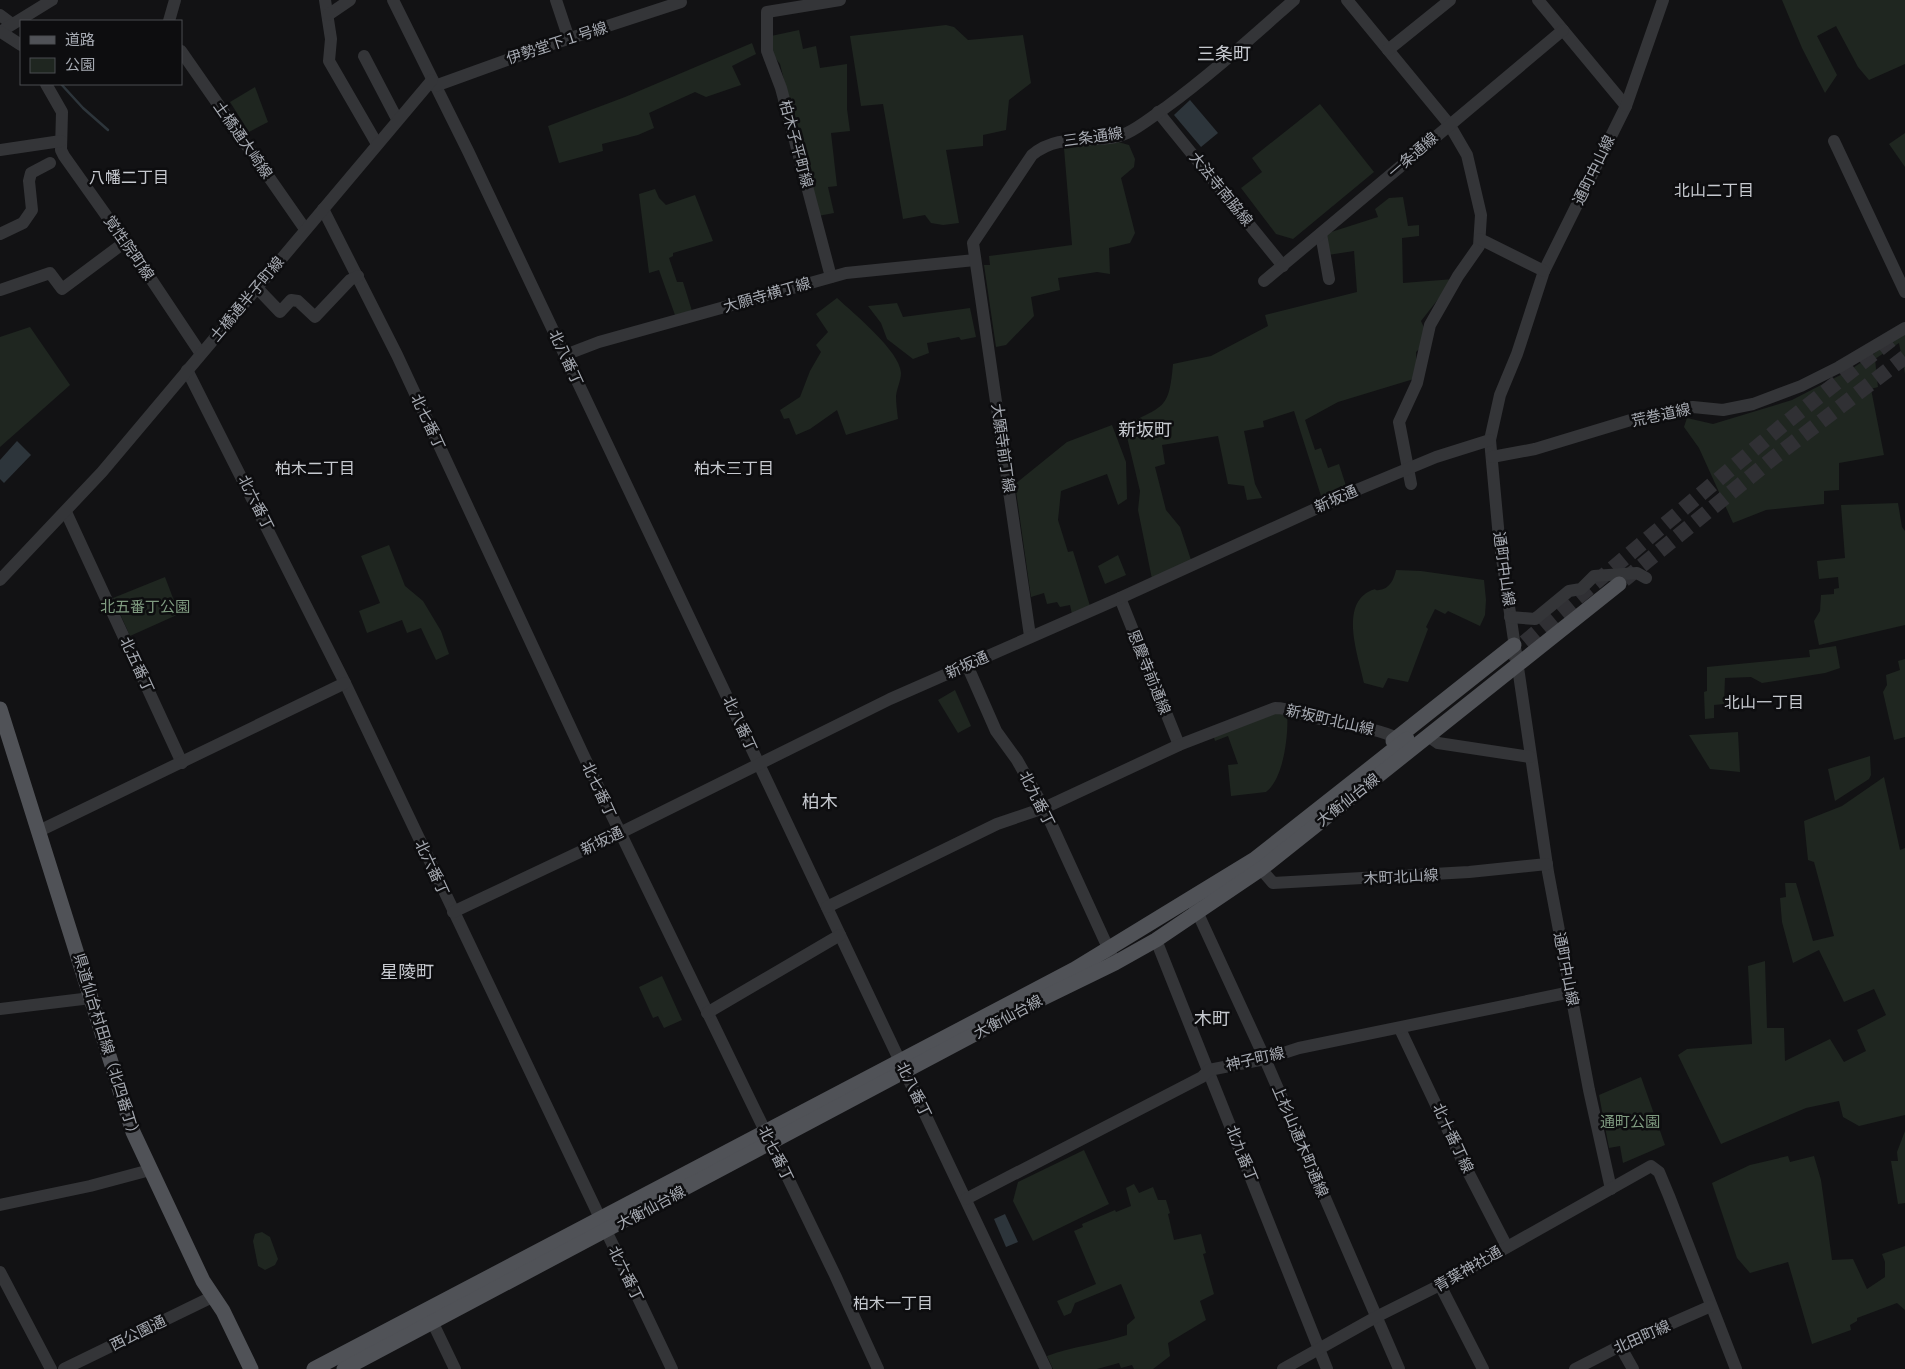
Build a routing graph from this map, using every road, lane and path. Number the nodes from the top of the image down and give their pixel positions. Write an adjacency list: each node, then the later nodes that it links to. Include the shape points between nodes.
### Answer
1 (52, 0): 17 (street)
2 (175, 0): 16 (street)
3 (325, 0): 15 (street)
4 (350, 0): 15 (street)
5 (394, 0): 24 (street)
6 (556, 0): 19 (street)
7 (840, 0): 45 (street, 柏木子平町線, via 767,12 767,51 781,88)
8 (1294, 0): 27 (street, 三条通線)
9 (1346, 0): 21 (street)
10 (1450, 0): 21 (street)
11 (1538, 0): 18 (street)
12 (1663, 0): 26 (street, 通町中山線)
13 (681, 2): 19 (street, 伊勢堂下１号線)
14 (0, 15): 17 (street)
15 (328, 15): 32 (street, via 329,61)
16 (169, 20)
17 (6, 28): 20 (street)
18 (1563, 30): 26 (street); 29 (street, 一条通線)
19 (569, 39): 24 (street, 伊勢堂下１号線)
20 (20, 44)
21 (1388, 50): 29 (street)
22 (182, 52): 36 (street, 土橋通大崎線)
23 (364, 56): 28 (street)
24 (433, 83): 28 (street, 土橋通半子町線); 53 (street, 北八番丁)
25 (47, 85): 30 (street, via 62,112)
26 (1626, 106): 43 (street, 通町中山線)
27 (1158, 112): 41 (street, 三条通線, via 1120,135 1052,142 1036,151 973,243); 42 (street, 大法寺南脇線)
28 (398, 120): 32 (street, 土橋通半子町線)
29 (1449, 124): 38 (street, 一条通線); 39 (street, via 1467,155 1481,216)
30 (61, 141): 33 (street); 40 (street, 覚性院町線, via 64,156)
31 (1834, 141): 48 (street)
32 (377, 144): 35 (street, 土橋通半子町線)
33 (0, 150)
34 (50, 163): 37 (street, via 30,173 32,210 23,223)
35 (323, 209): 36 (street, 土橋通半子町線); 44 (street, 北七番丁)
36 (305, 229): 49 (street, 土橋通半子町線)
37 (0, 234)
38 (1321, 234): 42 (street, 一条通線); 46 (street)
39 (1480, 239): 43 (street); 57 (street, via 1479,246 1430,325 1417,383 1399,422)
40 (125, 242): 50 (street, via 62,289 50,273); 52 (street, 覚性院町線)
41 (975, 260): 45 (street, 大願寺横丁線); 65 (street, 大願寺前丁線)
42 (1283, 266): 47 (street, 一条通線)
43 (1544, 272): 55 (street, 通町中山線, via 1500,394)
44 (358, 276): 49 (street, via 350,280 316,317 298,301 291,300 280,312); 79 (street, 北七番丁)
45 (831, 277): 53 (street, 大願寺横丁線, via 599,342)
46 (1329, 279)
47 (1264, 281)
48 (1904, 285)
49 (257, 288): 52 (street, 土橋通半子町線)
50 (0, 290)
51 (1905, 328): 56 (street, 荒巻道線, via 1839,367 1753,404 1723,410 1693,407 1634,419 1535,449)
52 (201, 354): 54 (street, 土橋通半子町線)
53 (564, 355): 76 (street, 北八番丁)
54 (187, 370): 59 (street, 土橋通半子町線); 69 (street, 北六番丁)
55 (1490, 440): 56 (street, 通町中山線); 57 (street, 新坂通)
56 (1492, 457): 64 (street, 通町中山線)
57 (1407, 469): 58 (street); 63 (street, 新坂通)
58 (1411, 484)
59 (66, 512): 61 (street, 土橋通半子町線); 75 (street, 北五番丁)
60 (1646, 578): 64 (street, via 1637,573 1594,576 1581,589 1569,591 1535,619)
61 (0, 580)
62 (1619, 584): 67 (main road, 大衡仙台線)
63 (1120, 598): 65 (street, 新坂通); 73 (street, 恩慶寺前通線)
64 (1510, 617): 66 (street, 通町中山線)
65 (1030, 636): 68 (street, 新坂通)
66 (1514, 645): 67 (street, 通町中山線); 72 (main road, 大衡仙台線)
67 (1518, 664): 71 (main road, 大衡仙台線); 74 (street, 通町中山線)
68 (967, 665): 76 (street, 新坂通, via 840,723); 77 (street, 北九番丁, via 996,731)
69 (345, 683): 75 (street); 84 (street, 北六番丁)
70 (0, 709): 78 (main road, 県道仙台村田線（北四番丁）)
71 (1428, 736): 74 (street, via 1438,744); 81 (main road, 大衡仙台線)
72 (1402, 738): 73 (street, 新坂町北山線, via 1286,708 1275,708); 82 (main road, 大衡仙台線, via 1212,885)
73 (1178, 745): 77 (street, 新坂町北山線)
74 (1530, 757): 80 (street, 通町中山線)
75 (182, 763): 78 (street)
76 (759, 765): 79 (street, 新坂通); 83 (street, 北八番丁)
77 (1044, 808): 83 (street, 新坂町北山線, via 997,824); 87 (street, 北九番丁)
78 (39, 831): 90 (main road, 県道仙台村田線（北四番丁）)
79 (620, 833): 84 (street, 新坂通); 92 (street, 北七番丁)
80 (1547, 864): 81 (street, 木町北山線, via 1440,874 1273,883); 89 (street, 通町中山線)
81 (1261, 870): 82 (main road, 大衡仙台線)
82 (1195, 906): 86 (main road, 大衡仙台線); 87 (main road, 大衡仙台線); 94 (street, 上杉山通木町通線)
83 (827, 907): 85 (street, 北八番丁)
84 (453, 912): 102 (street, 北六番丁)
85 (840, 935): 92 (street); 95 (street, 北八番丁)
86 (1156, 940): 88 (main road, 大衡仙台線); 96 (street, 北九番丁)
87 (1108, 948): 88 (street, 北九番丁); 95 (main road, 大衡仙台線)
88 (1115, 963): 95 (main road, 大衡仙台線)
89 (1571, 992): 93 (street, 神子町線); 99 (street, 通町中山線)
90 (92, 998): 91 (street); 98 (main road, 県道仙台村田線（北四番丁）, via 133,1132)
91 (0, 1010)
92 (707, 1013): 97 (street, 北七番丁)
93 (1400, 1029): 94 (street, 神子町線, via 1299,1048); 103 (street, 北十番丁線)
94 (1264, 1059): 96 (street, 神子町線); 109 (street, 上杉山通木町通線)
95 (903, 1066): 97 (main road, 大衡仙台線); 100 (street, 北八番丁)
96 (1209, 1070): 100 (street, 神子町線, via 1149,1106); 111 (street, 北九番丁)
97 (768, 1138): 102 (main road, 大衡仙台線); 119 (street, 北七番丁)
98 (150, 1170): 101 (street); 106 (main road, 県道仙台村田線（北四番丁）)
99 (1612, 1189): 103 (street, 青葉神社通); 107 (street, 青葉神社通, via 1629,1176 1651,1166 1656,1168)
100 (966, 1199): 120 (street, 北八番丁)
101 (0, 1205)
102 (603, 1225): 108 (main road, 大衡仙台線); 118 (street, 北六番丁)
103 (1507, 1247): 105 (street, 青葉神社通)
104 (0, 1272): 112 (street)
105 (1440, 1285): 109 (street, 青葉神社通); 124 (street)
106 (212, 1297): 113 (street, 西公園通); 114 (main road, 県道仙台村田線（北四番丁）)
107 (1711, 1306): 110 (street, 北田町線); 127 (street)
108 (430, 1317): 115 (main road, 大衡仙台線); 116 (main road, 大衡仙台線); 117 (street)
109 (1376, 1317): 111 (street, 青葉神社通); 123 (street, 上杉山通木町通線)
110 (1620, 1346): 125 (street, 北田町線); 126 (street)
111 (1319, 1350): 121 (street, 青葉神社通); 122 (street, 北九番丁)
112 (51, 1369)
113 (64, 1369)
114 (251, 1369)
115 (314, 1369)
116 (344, 1369)
117 (455, 1369)
118 (672, 1369)
119 (878, 1369)
120 (1046, 1369)
121 (1283, 1369)
122 (1327, 1369)
123 (1399, 1369)
124 (1482, 1369)
125 (1575, 1369)
126 (1633, 1369)
127 (1736, 1369)

